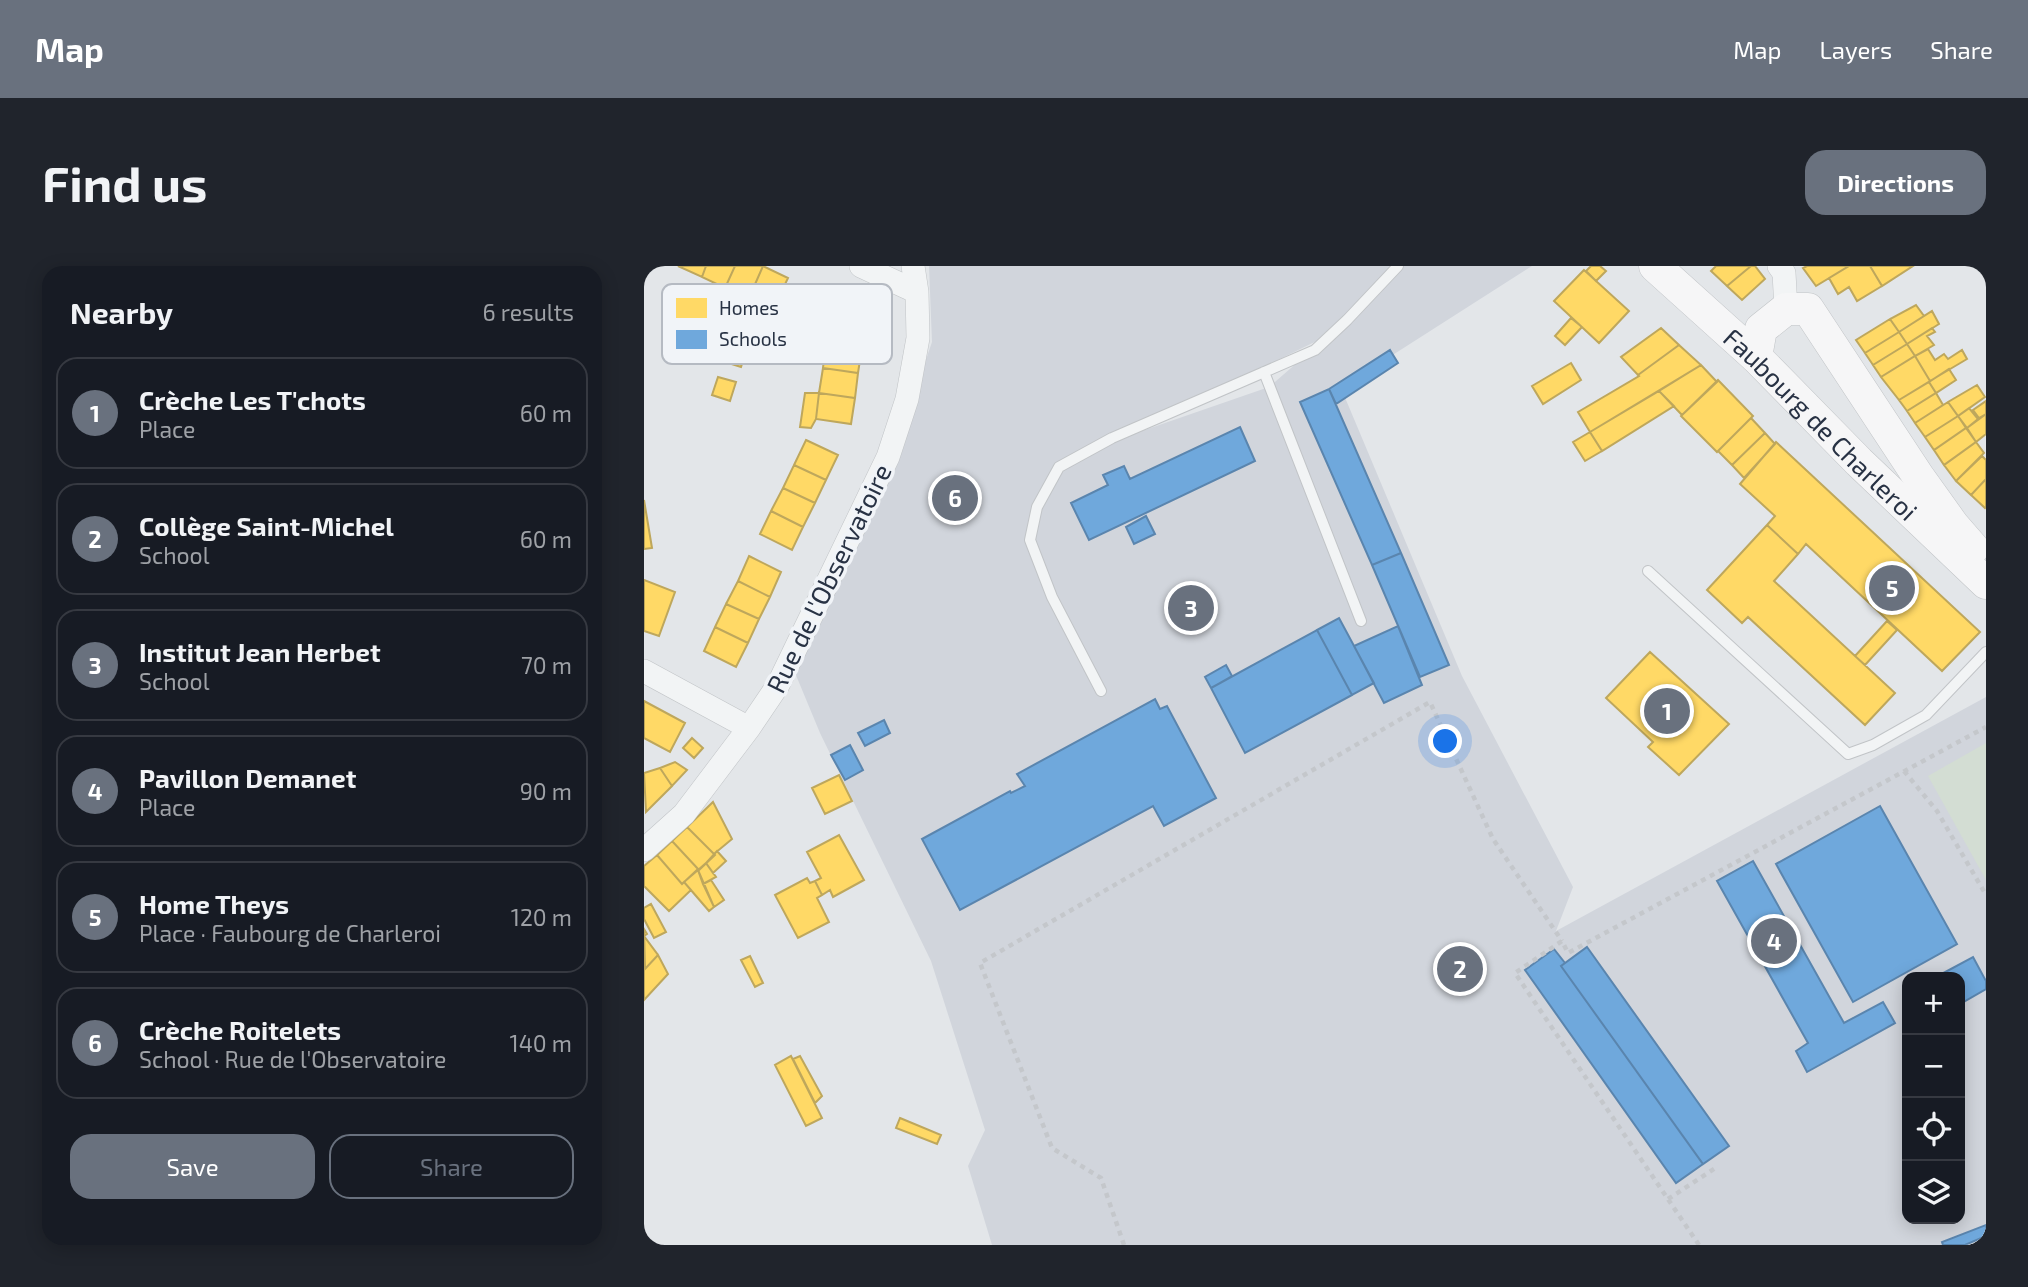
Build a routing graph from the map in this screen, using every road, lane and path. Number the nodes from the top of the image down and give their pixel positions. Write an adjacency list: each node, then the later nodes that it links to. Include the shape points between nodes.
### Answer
1 (861, 266): 6 (street)
2 (913, 266): 6 (street, Rue de l'Observatoire)
3 (1398, 266): 9 (lane, via 1315,349)
4 (1655, 266): 8 (main road, Faubourg de Charleroi)
5 (1779, 266): 7 (street, via 1784,273)
6 (917, 292): 20 (street, Rue de l'Observatoire, via 918,338 907,399 888,457 778,685)
7 (1786, 309): 8 (main road); 10 (main road, via 1808,309)
8 (1750, 340): 11 (main road, Faubourg de Charleroi)
9 (1264, 372): 15 (lane); 18 (lane, via 1112,438 1059,467 1037,507 1030,540 1052,597)
10 (1856, 378): 11 (main road, via 1848,397 1833,410); 12 (main road, via 1918,476 1953,525)
11 (1810, 411): 14 (main road, Faubourg de Charleroi)
12 (1986, 560)
13 (1648, 571): 16 (lane, via 1848,754 1874,746 1926,715)
14 (1986, 583)
15 (1361, 621)
16 (1986, 652)
17 (644, 671): 20 (street)
18 (1101, 691)
19 (1986, 727): 21 (path)
20 (749, 728): 22 (street, Rue de l'Observatoire, via 684,814)
21 (1904, 771): 23 (path, via 1937,811); 24 (path, via 1568,953)
22 (644, 850)
23 (1986, 895)
24 (1562, 941): 26 (path, via 1515,973); 27 (path, via 1493,839 1430,702 980,962 1052,1147 1101,1178)
25 (1717, 1167): 26 (path)
26 (1668, 1199): 28 (path)
27 (1124, 1245)
28 (1699, 1245)

